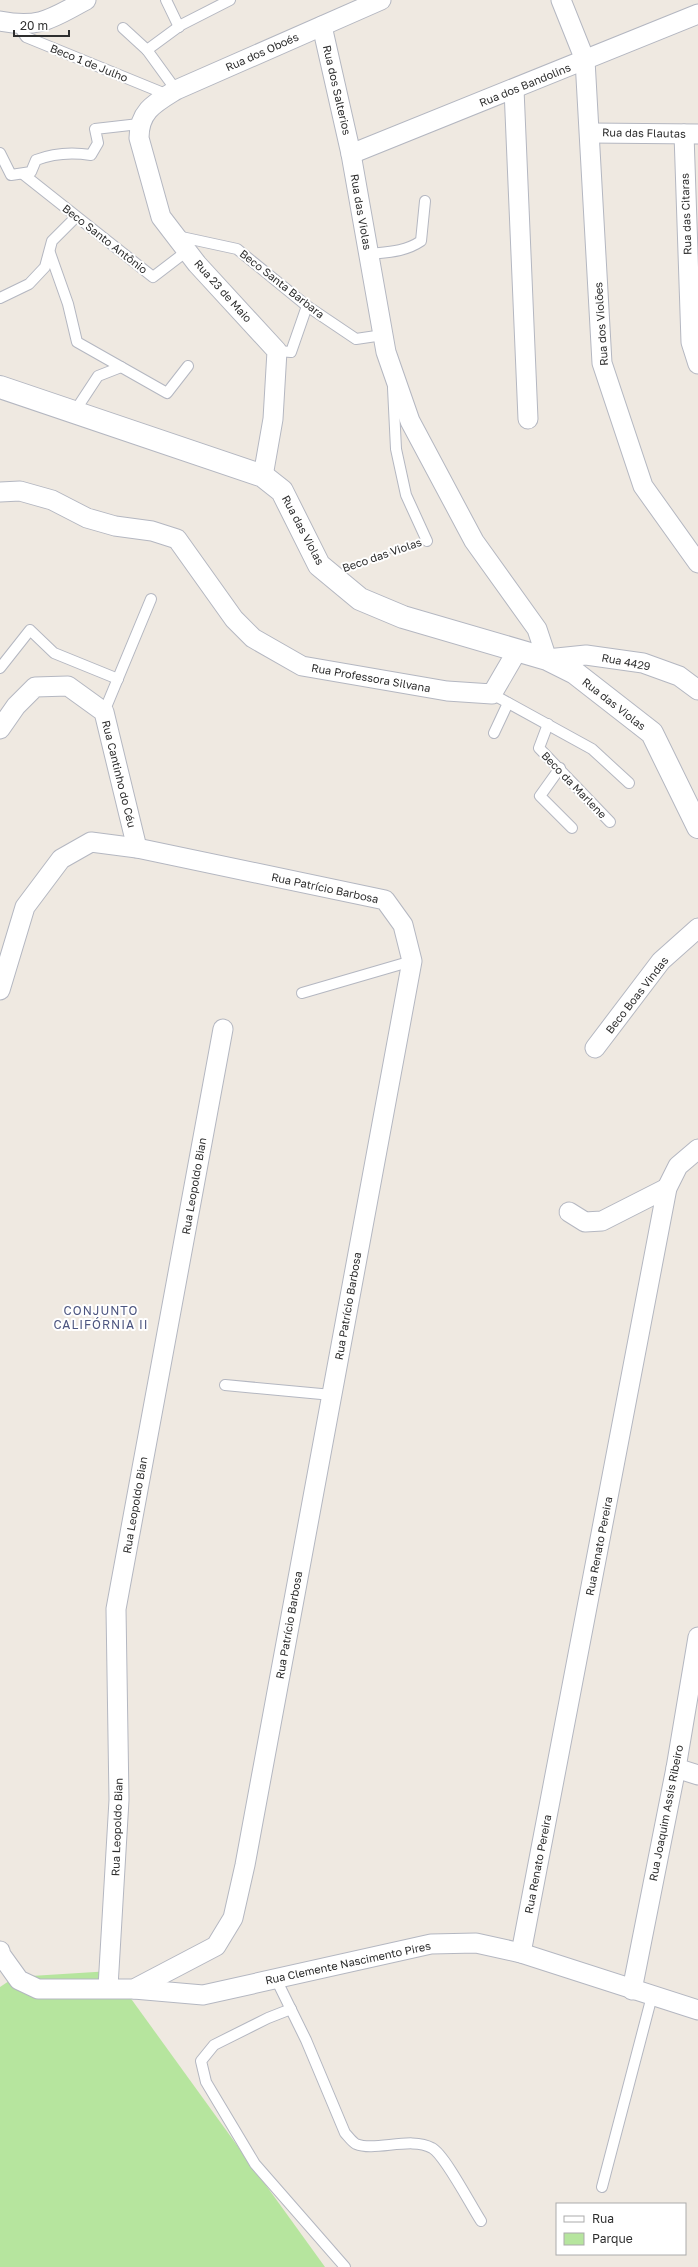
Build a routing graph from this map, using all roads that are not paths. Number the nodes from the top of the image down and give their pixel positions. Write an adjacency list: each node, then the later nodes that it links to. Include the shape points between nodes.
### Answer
1 (86, 0): 7 (street, via 44,22)
2 (166, 0): 9 (lane)
3 (230, 0): 9 (lane)
4 (381, 0): 8 (street, Rua dos Oboés)
5 (561, 0): 12 (street, Rua dos Violões)
6 (698, 14): 12 (street, Rua dos Bandolins)
7 (9, 22): 14 (lane, Beco 1 de Julho, via 26,37)
8 (322, 26): 14 (street, Rua dos Oboés); 19 (street, Rua dos Salterios)
9 (178, 27): 11 (lane)
10 (123, 28): 11 (lane)
11 (147, 50): 14 (lane)
12 (585, 60): 13 (street, Rua dos Bandolins); 16 (street, Rua dos Violões)
13 (514, 89): 19 (street, Rua dos Bandolins); 39 (street)
14 (172, 93): 15 (street, Rua dos Oboés)
15 (142, 118): 20 (lane, via 96,129 98,143 91,155 77,153 44,157 36,160 31,172); 23 (street, Rua 23 de Maio, via 139,138 161,217)
16 (590, 133): 17 (street, Rua das Flautas); 43 (street, Rua dos Violões, via 602,363 642,486)
17 (691, 134): 31 (street, Rua das Citaras, via 691,342)
18 (0, 153): 20 (lane, Beco Santo Antônio, via 12,175)
19 (351, 154): 26 (street, Rua das Violas)
20 (22, 174): 22 (lane, Beco Santo Antônio)
21 (425, 201): 26 (lane, via 421,241 401,250)
22 (76, 216): 24 (lane, Beco Santo Antônio, via 153,277); 25 (lane, via 52,241)
23 (176, 236): 24 (street, Rua 23 de Maio); 28 (lane, Beco Santa Barbara, via 237,249)
24 (187, 251): 30 (street, Rua 23 de Maio)
25 (50, 253): 27 (lane, via 45,267 29,284); 33 (lane, via 68,304 77,342)
26 (369, 254): 29 (street, Rua das Violas)
27 (0, 298)
28 (307, 306): 29 (lane, Beco Santa Barbara, via 356,339); 30 (lane, via 291,352)
29 (383, 336): 34 (street, Rua das Violas)
30 (277, 351): 40 (street, via 273,419)
31 (698, 364)
32 (188, 366): 33 (lane, via 167,393)
33 (121, 367): 38 (lane, via 98,376)
34 (392, 368): 42 (lane, Beco das Violas, via 396,449 406,495); 46 (street, Rua das Violas, via 410,421 438,474 474,540 537,629)
35 (0, 387): 37 (street, Rua das Violas)
36 (0, 394): 37 (street, Rua das Violas)
37 (32, 397): 38 (street, Rua das Violas)
38 (75, 411): 40 (street, Rua das Violas)
39 (528, 419)
40 (264, 476): 45 (street, Rua das Violas, via 282,491 320,564 360,599 396,614)
41 (0, 492): 50 (street, Rua Professora Silvana, via 27,493 52,500 87,518 115,526 152,531 177,539 234,619 253,638 302,666)
42 (426, 541)
43 (698, 563)
44 (151, 599): 48 (lane)
45 (517, 650): 46 (street, Rua das Violas); 50 (street)
46 (547, 659): 49 (street, Rua 4429, via 586,655 643,663 679,676); 58 (street, Rua das Violas, via 575,673 652,733)
47 (0, 668): 48 (lane, via 30,630 54,653)
48 (118, 679): 51 (lane)
49 (698, 690)
50 (500, 698): 52 (lane); 54 (lane)
51 (104, 712): 53 (street, Rua Cantinho do Céu, via 68,686 35,686 16,706); 60 (street, Rua Cantinho do Céu)
52 (548, 724): 55 (lane, Beco da Marlene, via 539,748); 56 (lane, via 592,749)
53 (0, 729)
54 (494, 733)
55 (560, 768): 57 (lane, Beco da Marlene); 59 (lane, via 540,796)
56 (629, 783)
57 (610, 822)
58 (698, 827)
59 (572, 828)
60 (138, 848): 62 (street, Rua Patrício Barbosa, via 385,900 403,925); 63 (street, Rua Patrício Barbosa, via 91,842 61,859 25,907)
61 (698, 928): 66 (street, Beco Boas Vindas, via 661,961)
62 (412, 960): 64 (lane); 71 (street, Rua Patrício Barbosa)
63 (0, 990)
64 (302, 993)
65 (223, 1029): 78 (street, Rua Leopoldo Bian, via 116,1609 119,1800)
66 (595, 1048)
67 (698, 1149): 68 (street, Rua Renato Pereira, via 678,1166)
68 (667, 1188): 69 (street, via 602,1221 585,1222); 76 (street, Rua Renato Pereira)
69 (569, 1212)
70 (225, 1385): 71 (lane)
71 (332, 1395): 79 (street, Rua Patrício Barbosa, via 233,1918 216,1946)
72 (698, 1637): 73 (street, Rua Joaquim Assis Ribeiro)
73 (676, 1768): 74 (street); 80 (street, Rua Joaquim Assis Ribeiro)
74 (698, 1775)
75 (0, 1951): 78 (street, Rua Patrício Barbosa, via 19,1980 38,1989)
76 (521, 1953): 77 (street, Rua Clemente Nascimento Pires, via 476,1943 431,1944); 80 (street, Rua Clemente Nascimento Pires)
77 (276, 1979): 79 (street, Rua Clemente Nascimento Pires, via 204,1995); 82 (lane)
78 (108, 1987): 79 (street, Rua Patrício Barbosa)
79 (134, 1988)
80 (632, 1990): 81 (street, Rua Clemente Nascimento Pires)
81 (652, 1996): 83 (street, Rua Clemente Nascimento Pires); 84 (lane)
82 (291, 2009): 85 (lane, via 345,2133 356,2144 418,2144 432,2148 442,2158); 86 (lane, via 214,2045 201,2061 206,2082 255,2164)
83 (698, 2010)
84 (602, 2187)
85 (481, 2221)
86 (345, 2267)

